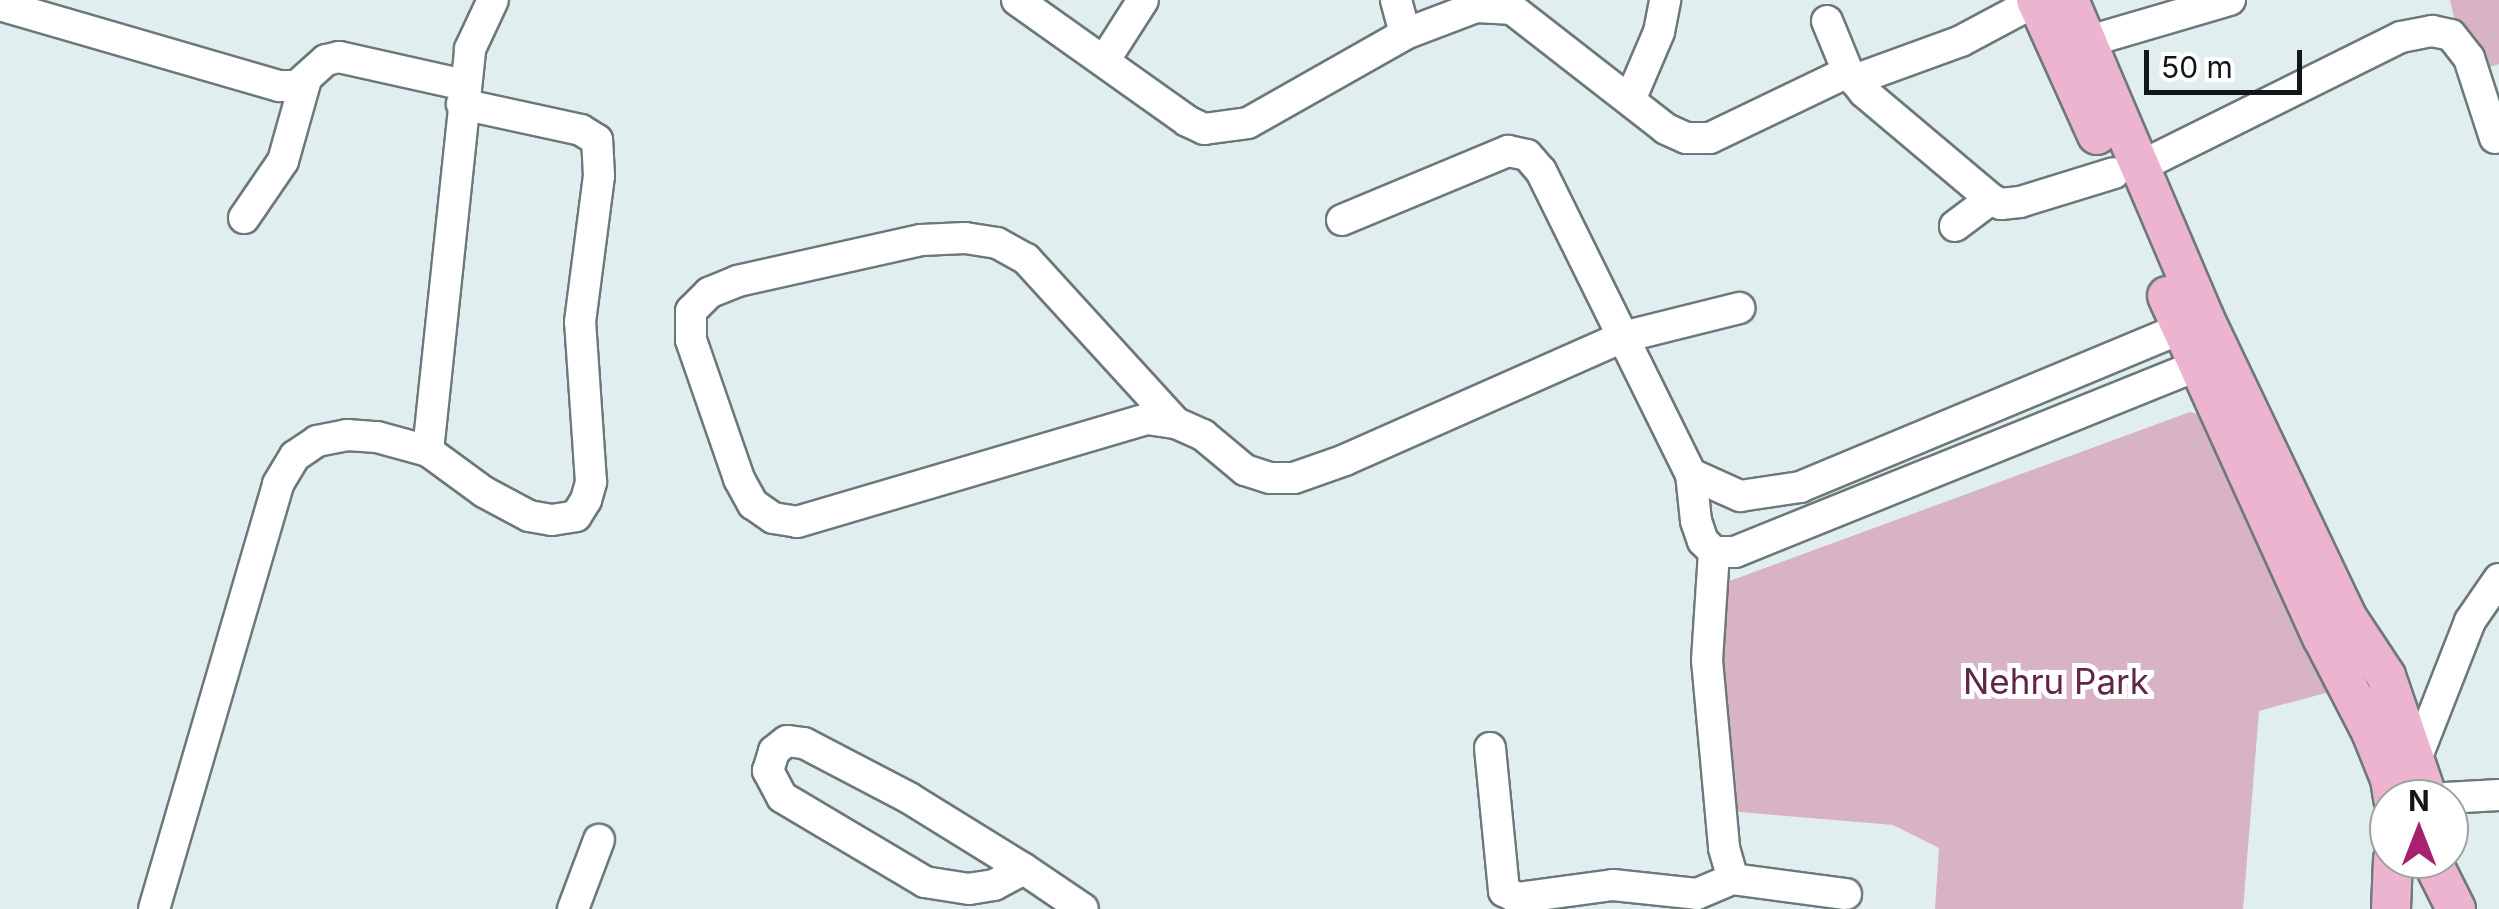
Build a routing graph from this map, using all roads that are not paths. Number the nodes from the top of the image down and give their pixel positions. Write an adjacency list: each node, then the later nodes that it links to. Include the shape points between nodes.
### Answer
1 (493, 0): 16 (street, via 470,49)
2 (1017, 0): 13 (street)
3 (1143, 0): 13 (street)
4 (1396, 0): 11 (street)
5 (1665, 0): 17 (street, via 1660,32)
6 (2036, 0): 14 (street, via 1961,41); 19 (main road)
7 (2069, 0): 12 (main road)
8 (2230, 0): 12 (street)
9 (0, 5): 15 (street, via 269,84 297,86)
10 (1827, 21): 14 (street)
11 (1405, 34): 13 (street, via 1228,129 1187,121); 17 (street, via 1476,7 1512,9)
12 (2086, 42): 19 (main road)
13 (1104, 62)
14 (1851, 76): 17 (street, via 1710,138 1666,129); 20 (street)
15 (306, 79): 16 (street, via 339,57); 21 (street, via 283,160)
16 (463, 94): 29 (street); 29 (street, via 597,140 599,176 580,322 591,482 576,516 530,516)
17 (1630, 100)
18 (2495, 138): 19 (street, via 2469,58 2451,35 2432,31 2401,37)
19 (2127, 170): 20 (street, via 2020,202); 25 (main road)
20 (1990, 199): 23 (street)
21 (244, 218)
22 (1342, 220): 26 (street, via 1508,151 1527,155 1542,171)
23 (1955, 226)
24 (1739, 308): 26 (street)
25 (2193, 324): 27 (main road); 30 (street, via 1800,488 1740,496)
26 (1623, 337): 28 (street, via 1294,478 1245,470 1204,435); 30 (street)
27 (2211, 360): 31 (street, via 1735,552); 34 (main road, via 2347,617 2386,676); 35 (main road, via 2322,637)
28 (1176, 423): 28 (street, via 1148,419 1100,429 836,512 797,522 773,518 753,504 739,479 691,340 691,311 708,293 738,281 920,240 997,243 1026,260)
29 (428, 451): 45 (street, via 347,435 317,441 294,456 278,484)
30 (1691, 474): 31 (street, via 1696,521)
31 (1714, 552): 41 (street, via 1707,660 1724,848)
32 (2499, 579): 34 (street, via 2470,620)
33 (1490, 748): 41 (street, via 1504,891 1517,898 1613,886 1698,894)
34 (2416, 758): 36 (main road)
35 (2390, 779)
36 (2422, 779)
37 (2499, 795): 38 (street)
38 (2469, 797)
39 (599, 840): 46 (street)
40 (1024, 869): 40 (street, via 804,743 786,742 774,751 768,771 782,798 926,882 969,889); 47 (street)
41 (1733, 879): 44 (street)
42 (2392, 879): 48 (main road)
43 (2441, 879): 49 (main road)
44 (1846, 894)
45 (154, 909)
46 (573, 909)
47 (1083, 909)
48 (2391, 909)
49 (2456, 909)

